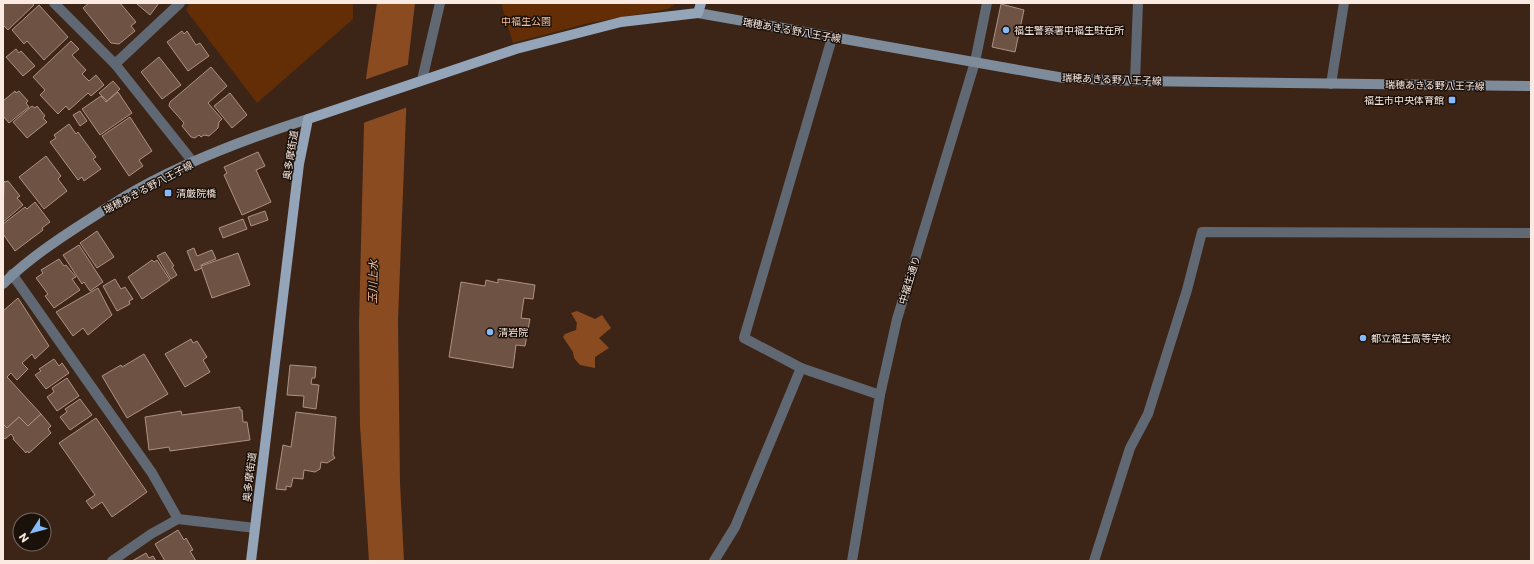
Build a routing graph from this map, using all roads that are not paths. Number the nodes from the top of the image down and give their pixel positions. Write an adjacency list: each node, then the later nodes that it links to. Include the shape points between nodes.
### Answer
1 (54, 3): 11 (street)
2 (180, 3): 11 (street)
3 (440, 3): 12 (street)
4 (701, 3): 8 (main road)
5 (987, 3): 10 (street, 中福生通り)
6 (1138, 3): 13 (street)
7 (1344, 3): 14 (street)
8 (698, 13): 9 (main road, 瑞穂あきる野八王子線); 12 (main road, 奥多摩街道, via 621,22 516,49)
9 (832, 38): 10 (main road, 瑞穂あきる野八王子線); 21 (street, via 744,338)
10 (974, 62): 13 (main road, 瑞穂あきる野八王子線, via 1064,78); 22 (street, 中福生通り, via 897,319)
11 (114, 64): 17 (street)
12 (422, 80): 16 (main road, 奥多摩街道)
13 (1135, 81): 14 (main road, 瑞穂あきる野八王子線)
14 (1331, 84): 15 (main road, 瑞穂あきる野八王子線)
15 (1531, 86)
16 (308, 119): 17 (main road, 瑞穂あきる野八王子線, via 265,132); 24 (main road, 奥多摩街道, via 299,164)
17 (193, 162): 19 (main road, 瑞穂あきる野八王子線, via 125,197 59,238)
18 (1531, 233): 29 (street, via 1202,232 1188,290 1148,414 1130,448)
19 (12, 274): 20 (main road, 瑞穂あきる野八王子線); 23 (street, via 152,473)
20 (3, 284)
21 (801, 368): 22 (street); 27 (street, via 735,526)
22 (880, 395): 28 (street, 中福生通り)
23 (178, 518): 24 (street); 25 (street)
24 (255, 528): 26 (main road, 奥多摩街道)
25 (112, 561)
26 (251, 561)
27 (714, 561)
28 (852, 561)
29 (1094, 561)

